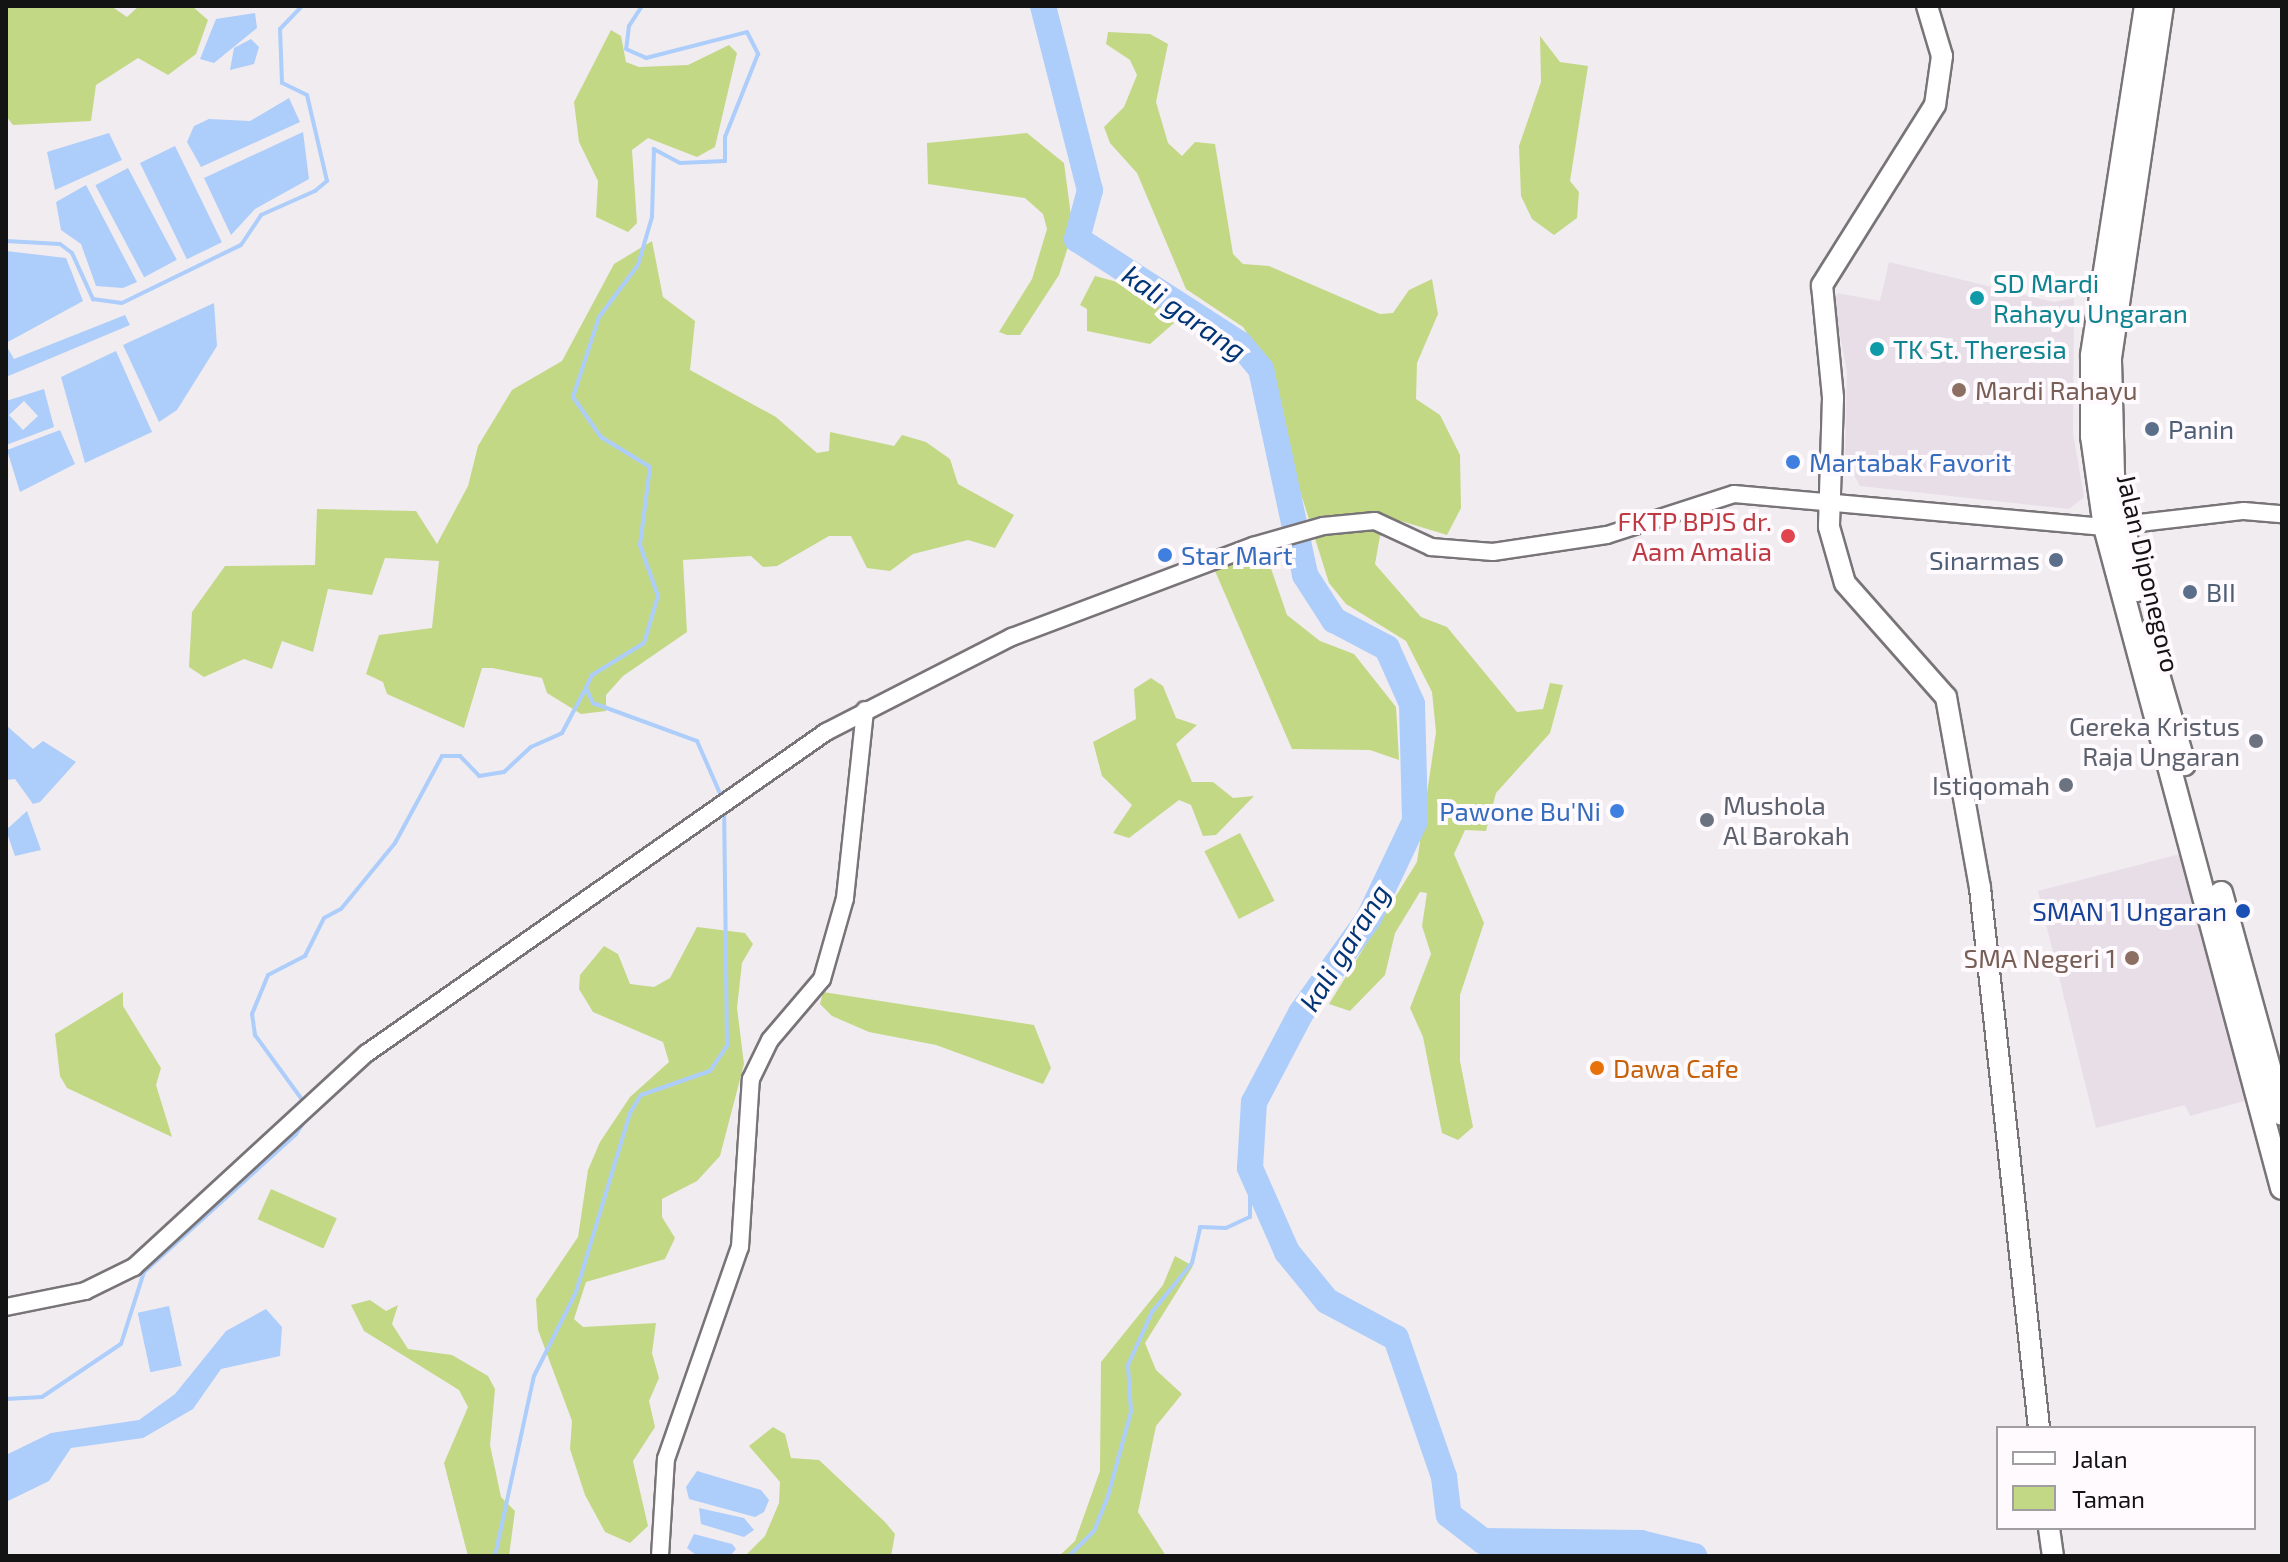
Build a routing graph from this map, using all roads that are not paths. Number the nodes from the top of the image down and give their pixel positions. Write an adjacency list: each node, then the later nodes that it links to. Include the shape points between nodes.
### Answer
1 (1927, 6): 4 (main road, via 1942,56 1935,105 1822,285 1833,398)
2 (2146, 6): 6 (highway, Jalan Diponegoro, via 2092,356 2092,436)
3 (2162, 6): 6 (highway, Jalan Diponegoro, via 2110,358)
4 (1829, 502): 6 (street); 7 (street, via 1734,494 1607,535 1493,552 1431,547 1375,521 1323,526 1281,536 1012,637); 12 (main road, via 1835,566 1929,669 1949,711 2007,1105)
5 (2282, 514): 6 (street, via 2231,512)
6 (2113, 526): 8 (highway, Jalan Diponegoro)
7 (865, 710): 11 (street, via 733,794 403,1026 307,1104 134,1267 85,1291); 14 (street, via 845,898 822,979 770,1040 751,1079 740,1247 666,1459)
8 (2245, 1008): 9 (highway, Jalan Diponegoro); 10 (highway, Jalan Diponegoro)
9 (2282, 1114)
10 (2282, 1188)
11 (6, 1307)
12 (2039, 1426)
13 (2049, 1530): 15 (main road)
14 (660, 1556)
15 (2053, 1556)

